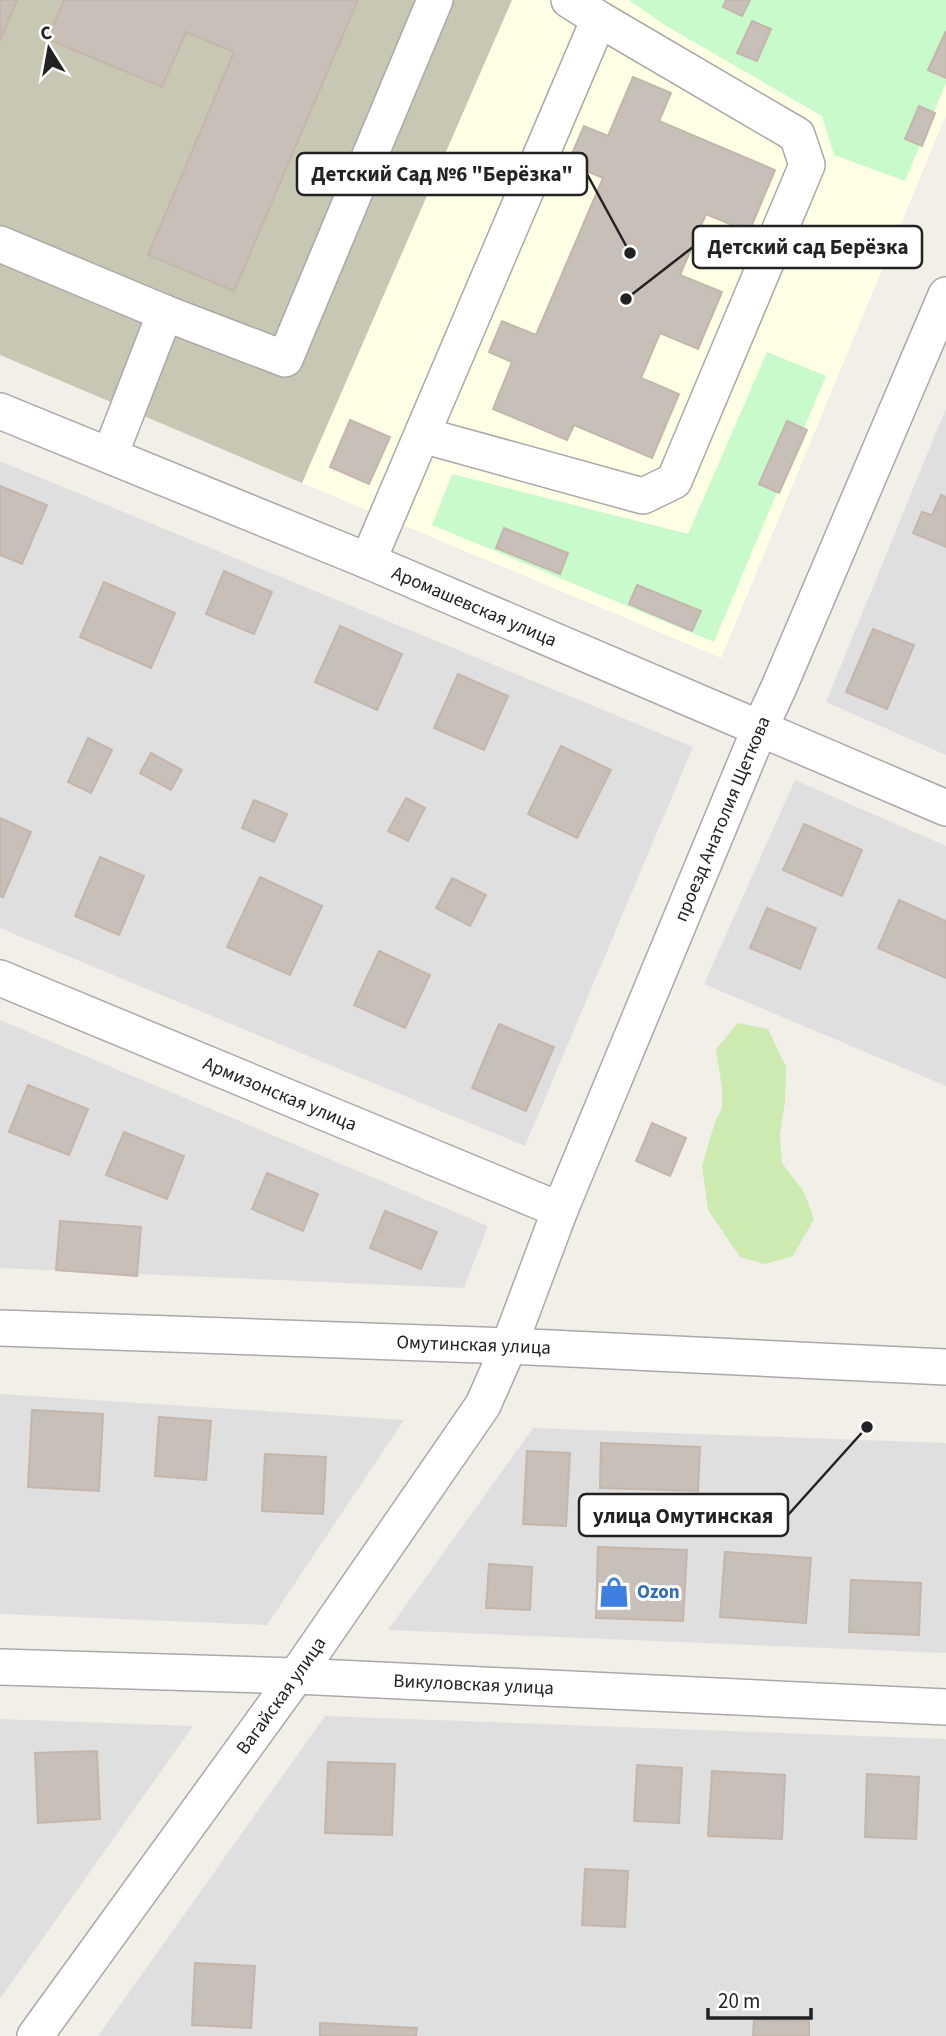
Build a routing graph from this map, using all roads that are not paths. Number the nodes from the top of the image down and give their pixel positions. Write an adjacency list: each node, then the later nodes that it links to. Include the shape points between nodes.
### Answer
1 (435, 0): 6 (street, via 285,359)
2 (569, 0): 3 (street)
3 (599, 19): 8 (street); 8 (street, via 797,135 807,165 674,481 643,496)
4 (0, 244): 6 (street)
5 (946, 295): 11 (street, проезд Анатолия Щеткова)
6 (165, 313): 9 (street)
7 (0, 411): 9 (street, Аромашевская улица)
8 (422, 435): 10 (street)
9 (110, 455): 10 (street, Аромашевская улица)
10 (368, 561): 11 (street, Аромашевская улица)
11 (760, 728): 12 (street, Аромашевская улица); 14 (street, проезд Анатолия Щеткова)
12 (946, 808)
13 (0, 978): 14 (street, Армизонская улица)
14 (560, 1210): 16 (street, проезд Анатолия Щеткова)
15 (0, 1328): 16 (street, Омутинская улица)
16 (509, 1346): 17 (street, Омутинская улица); 19 (street, Вагайская улица, via 483,1405)
17 (946, 1367)
18 (0, 1667): 19 (street, Викуловская улица)
19 (296, 1676): 20 (street, Викуловская улица); 21 (street, Вагайская улица)
20 (946, 1707)
21 (35, 2036)

